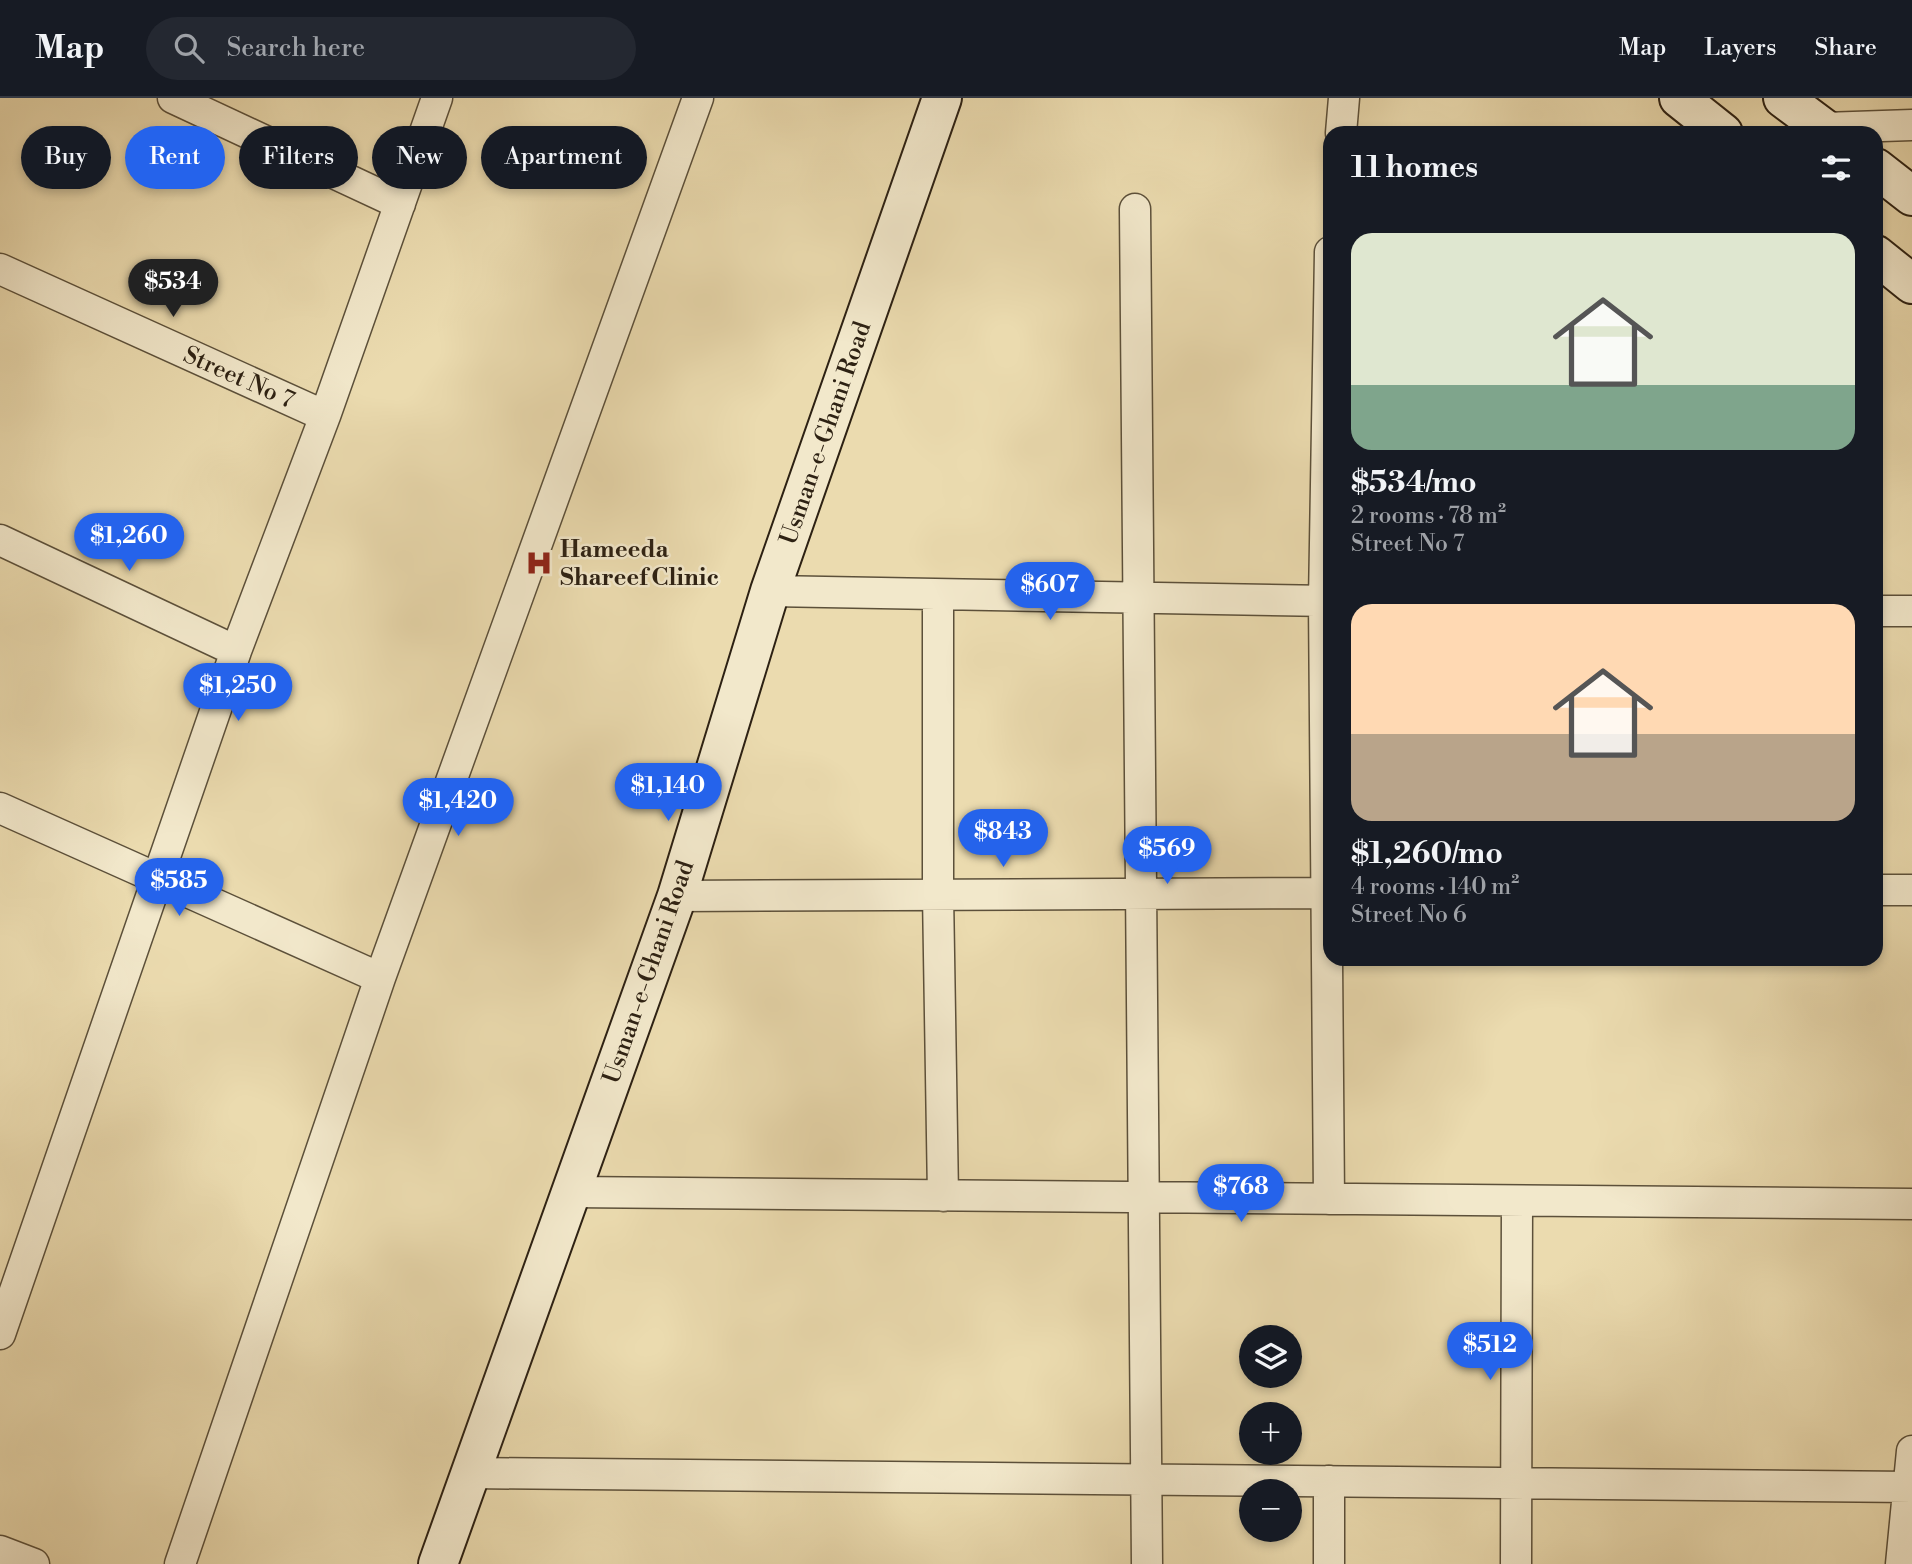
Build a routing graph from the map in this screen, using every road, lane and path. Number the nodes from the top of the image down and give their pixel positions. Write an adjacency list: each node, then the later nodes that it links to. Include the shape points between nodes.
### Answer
1 (173, 98): 15 (street)
2 (437, 98): 15 (street)
3 (698, 98): 38 (street)
4 (942, 98): 22 (main road, Usman-e-Ghani Road)
5 (1345, 98): 9 (street)
6 (1679, 98): 10 (main road)
7 (1783, 98): 11 (main road)
8 (1912, 125): 12 (street)
9 (1342, 126)
10 (1714, 126)
11 (1820, 126)
12 (1883, 127)
13 (1883, 173): 14 (main road)
14 (1912, 196)
15 (400, 204): 20 (street)
16 (1135, 209): 24 (street)
17 (1883, 261): 19 (main road)
18 (0, 269): 20 (street, Street No 7)
19 (1912, 284)
20 (325, 416): 28 (street)
21 (0, 540): 28 (street)
22 (771, 592): 23 (street); 36 (main road, Usman-e-Ghani Road)
23 (938, 595): 24 (street); 35 (street)
24 (1139, 598): 25 (street); 33 (street)
25 (1323, 601)
26 (1883, 611): 27 (street)
27 (1912, 611)
28 (236, 651): 30 (street)
29 (0, 808): 30 (street)
30 (158, 881): 38 (street); 45 (street)
31 (1883, 890): 32 (street)
32 (1912, 890)
33 (1142, 893): 34 (street); 35 (street); 41 (street)
34 (1323, 893)
35 (938, 894): 36 (street); 40 (street)
36 (677, 896): 39 (main road, Usman-e-Ghani Road)
37 (1329, 966): 42 (street)
38 (380, 978): 54 (street)
39 (571, 1192): 40 (street); 47 (main road, Usman-e-Ghani Road)
40 (943, 1196): 41 (street)
41 (1144, 1198): 42 (street); 48 (street)
42 (1329, 1199): 43 (street)
43 (1517, 1200): 44 (street); 50 (street)
44 (1912, 1204)
45 (1, 1331)
46 (1912, 1451): 51 (street)
47 (471, 1473): 48 (street); 55 (main road, Usman-e-Ghani Road)
48 (1146, 1479): 49 (street); 56 (street)
49 (1329, 1481): 50 (street); 57 (street)
50 (1514, 1483): 51 (street); 58 (street)
51 (1910, 1487): 59 (street)
52 (0, 1550): 53 (street)
53 (34, 1564)
54 (180, 1564)
55 (438, 1564)
56 (1147, 1564)
57 (1329, 1564)
58 (1516, 1564)
59 (1901, 1564)

